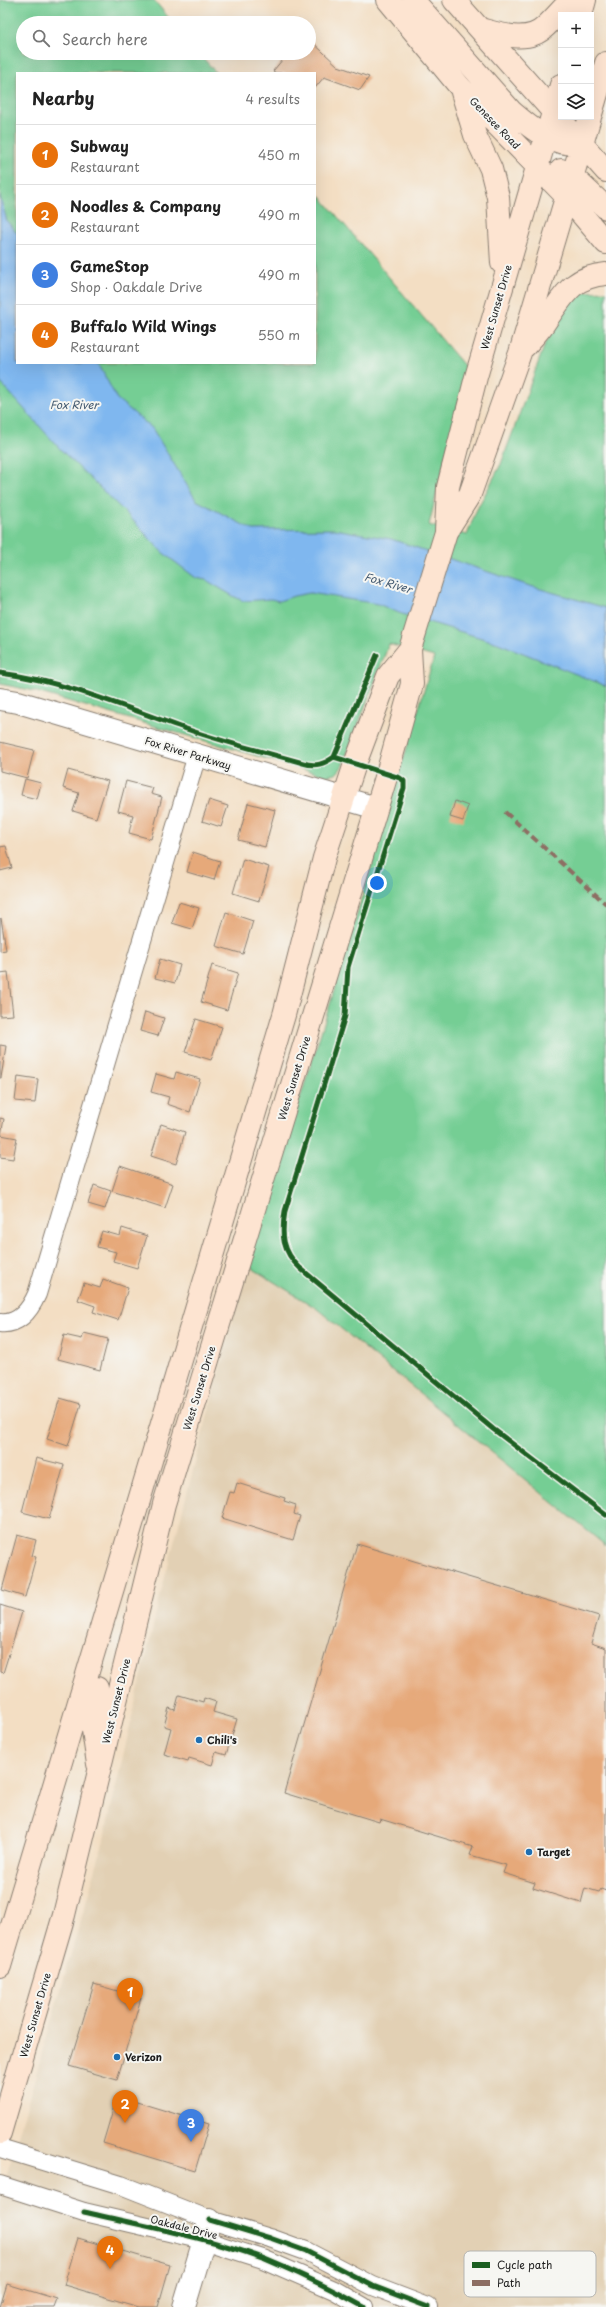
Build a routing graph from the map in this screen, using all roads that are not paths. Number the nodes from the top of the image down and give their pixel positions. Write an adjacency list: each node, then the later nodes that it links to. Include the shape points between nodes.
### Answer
1 (388, 0): 9 (main road, Genesee Road)
2 (414, 0): 14 (main road, via 511,111)
3 (454, 0): 7 (main road)
4 (571, 0): 7 (main road, via 536,34 526,37 513,36)
5 (585, 0): 6 (main road)
6 (582, 12)
7 (480, 29): 12 (main road)
8 (606, 63): 11 (main road)
9 (460, 87): 16 (main road, Genesee Road); 23 (main road, via 498,197)
10 (558, 95): 12 (main road, West Sunset Drive)
11 (594, 104)
12 (553, 112): 14 (main road, West Sunset Drive); 15 (main road)
13 (589, 120): 15 (main road, West Sunset Drive)
14 (545, 138): 15 (main road, via 569,145); 16 (main road, West Sunset Drive)
15 (582, 144): 17 (main road); 18 (main road, West Sunset Drive)
16 (536, 167): 18 (main road, via 551,167); 19 (main road, Genesee Road); 23 (main road, West Sunset Drive)
17 (606, 171)
18 (572, 176): 19 (main road, West Sunset Drive); 20 (main road)
19 (566, 197): 21 (main road, Genesee Road); 24 (main road, West Sunset Drive)
20 (606, 208)
21 (606, 243)
22 (606, 274): 24 (main road, via 583,279 563,295 547,320)
23 (503, 283): 25 (main road, West Sunset Drive, via 448,487)
24 (520, 353): 25 (main road, West Sunset Drive, via 470,494)
25 (446, 532): 26 (main road, West Sunset Drive)
26 (410, 649): 29 (main road, West Sunset Drive, via 388,676); 30 (main road, West Sunset Drive, via 412,684)
27 (0, 699): 28 (street, Fox River Parkway, via 18,702)
28 (197, 755): 29 (street, Fox River Parkway); 31 (street, via 37,1294 33,1304 22,1316 11,1323)
29 (343, 798): 30 (street, Fox River Parkway); 32 (main road, West Sunset Drive, via 324,858 284,1015 122,1553)
30 (376, 808): 34 (main road, West Sunset Drive, via 164,1504)
31 (0, 1323)
32 (104, 1622): 33 (main road, West Sunset Drive); 34 (main road, via 103,1665 91,1717)
33 (68, 1740): 35 (main road, via 78,1742 85,1748 88,1762 80,1796); 36 (main road, West Sunset Drive)
34 (99, 1772): 35 (main road, West Sunset Drive)
35 (86, 1828): 37 (main road, West Sunset Drive, via 64,1915)
36 (0, 1966)
37 (0, 2133)
38 (0, 2148): 40 (street, Oakdale Drive, via 121,2185)
39 (0, 2185): 40 (street, Oakdale Drive, via 84,2212)
40 (207, 2230): 41 (street); 42 (street, Oakdale Drive, via 263,2259 334,2290); 43 (street, Oakdale Drive, via 270,2238 306,2251 373,2286)
41 (184, 2307)
42 (364, 2307)
43 (428, 2307)

